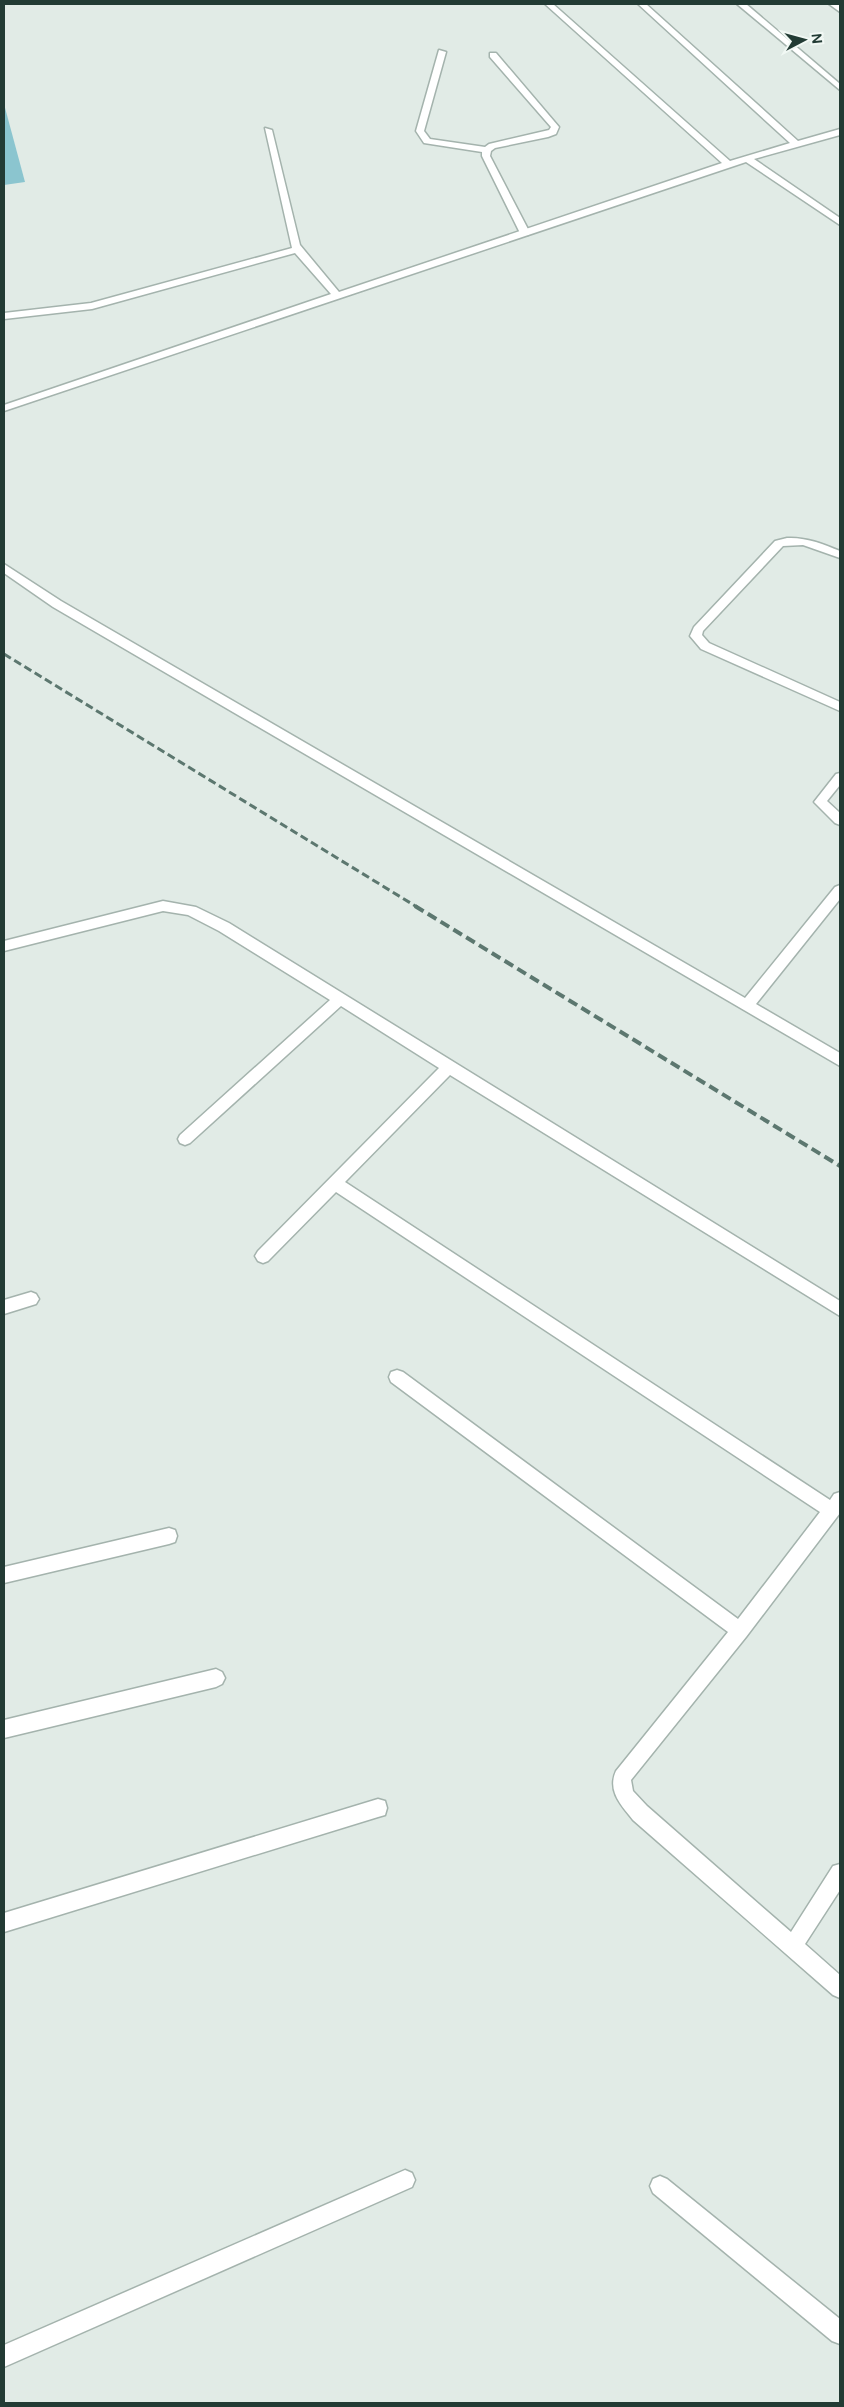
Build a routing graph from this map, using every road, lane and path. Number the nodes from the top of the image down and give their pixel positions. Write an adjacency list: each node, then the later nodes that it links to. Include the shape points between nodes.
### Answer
1 (549, 4): 14 (street)
2 (642, 4): 11 (street)
3 (741, 4): 8 (street)
4 (833, 4): 5 (street)
5 (840, 10)
6 (442, 52): 12 (street, via 420,131 427,141)
7 (493, 55): 12 (street, via 555,127 553,132 545,135)
8 (840, 88)
9 (268, 130): 17 (street)
10 (840, 132): 11 (street)
11 (797, 145): 13 (street)
12 (486, 150): 16 (street, via 486,156)
13 (748, 159): 14 (street); 15 (street)
14 (728, 164): 16 (street)
15 (840, 222)
16 (525, 233): 18 (street)
17 (298, 249): 18 (street); 19 (street, via 92,306)
18 (338, 296): 20 (street)
19 (4, 316)
20 (4, 408)
21 (840, 555): 23 (street, via 801,540 779,543 698,630 696,636 705,646)
22 (4, 568): 29 (street, via 57,604)
23 (840, 707)
24 (840, 777): 25 (street, via 820,802)
25 (840, 820)
26 (840, 890): 29 (street)
27 (4, 946): 28 (street, via 163,906 191,910 224,927)
28 (340, 1000): 31 (street); 32 (street)
29 (747, 1006): 30 (street)
30 (840, 1060)
31 (450, 1067): 33 (street); 37 (street)
32 (185, 1139)
33 (335, 1183): 34 (street); 39 (street)
34 (263, 1256)
35 (30, 1299): 36 (street)
36 (4, 1307)
37 (840, 1309)
38 (397, 1377): 42 (street)
39 (836, 1505): 42 (street)
40 (169, 1536): 41 (street)
41 (4, 1576)
42 (740, 1631): 48 (street, via 622,1777 624,1794 640,1813)
43 (216, 1678): 44 (street)
44 (4, 1729)
45 (378, 1808): 47 (street)
46 (840, 1872): 48 (street)
47 (4, 1923)
48 (792, 1947): 49 (street)
49 (840, 1988)
50 (405, 2180): 53 (street)
51 (660, 2186): 52 (street)
52 (840, 2333)
53 (4, 2356)

